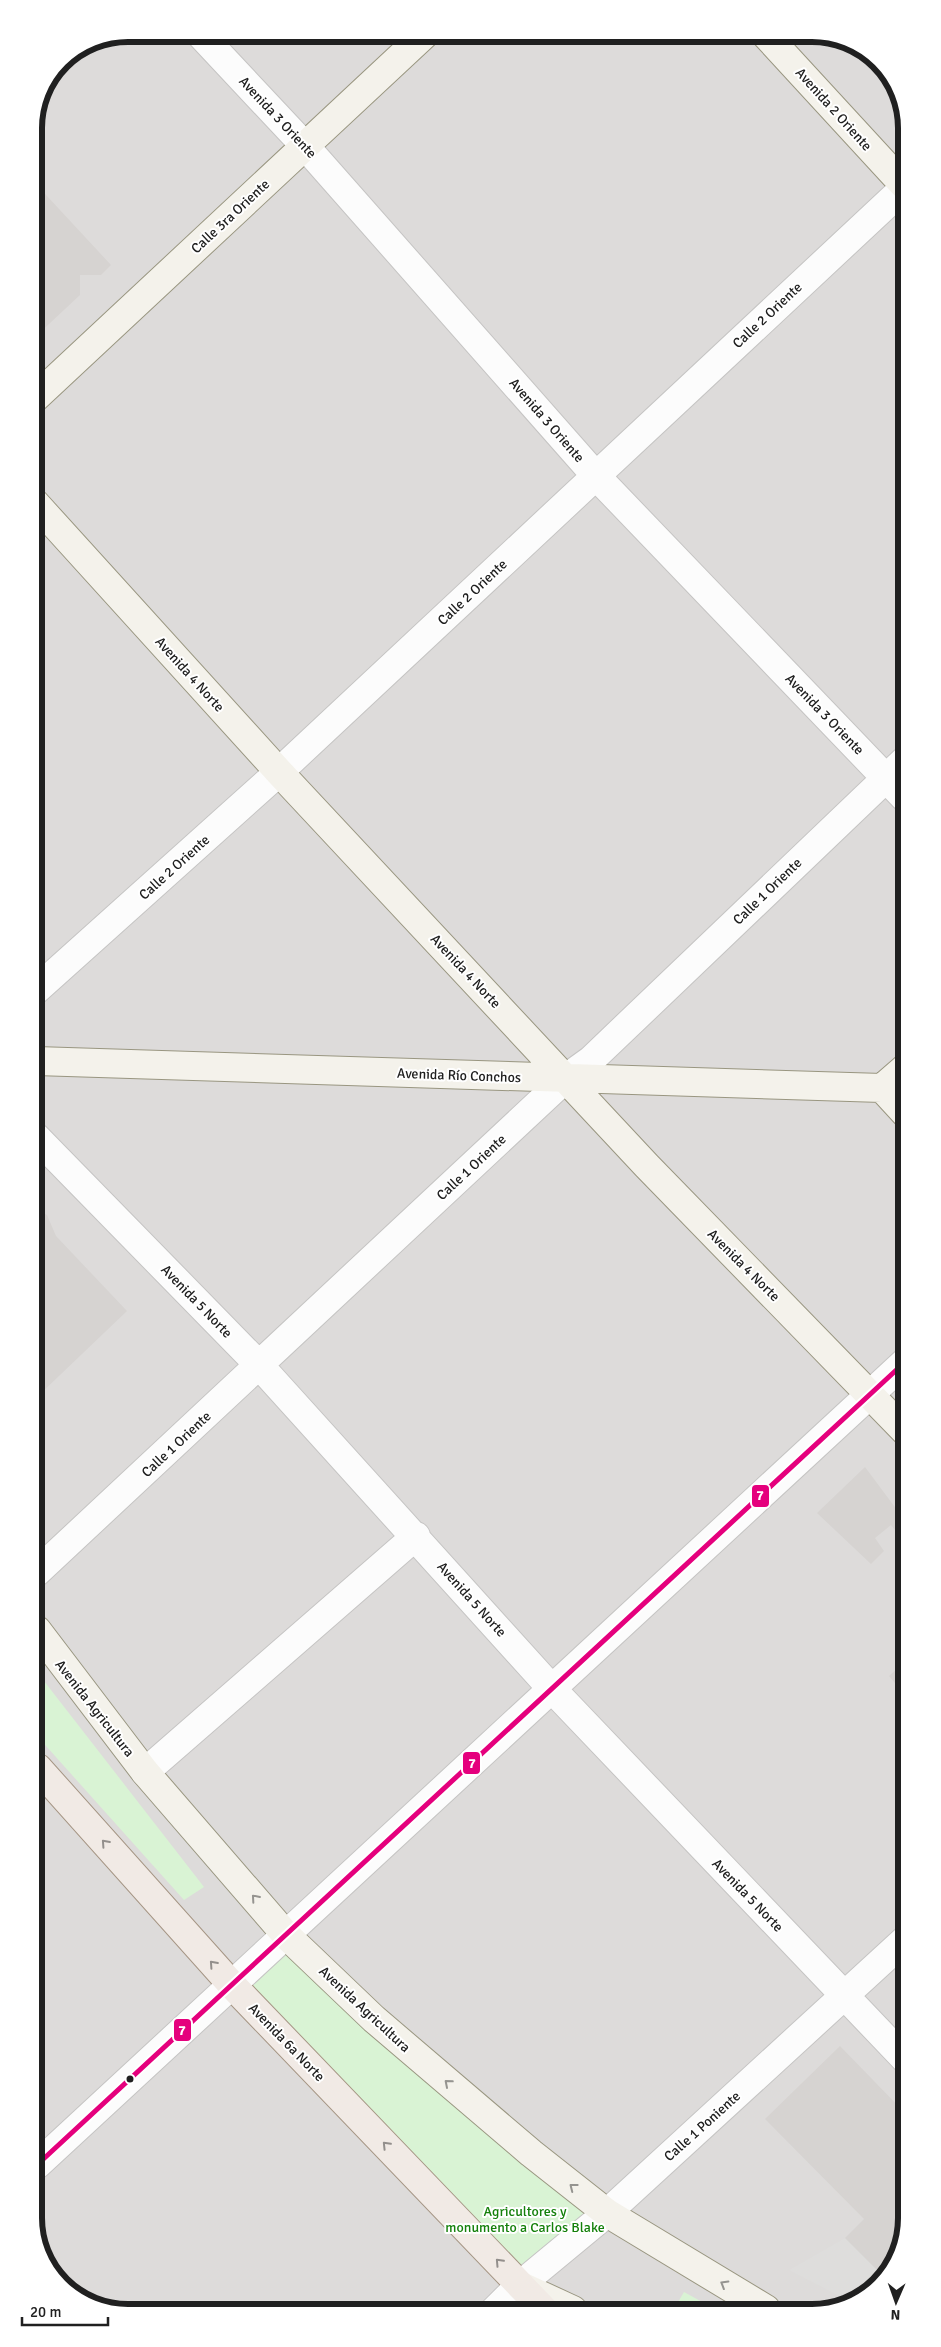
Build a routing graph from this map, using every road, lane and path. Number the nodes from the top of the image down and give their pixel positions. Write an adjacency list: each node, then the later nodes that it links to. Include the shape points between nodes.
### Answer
1 (208, 42): 4 (street, Avenida 3 Oriente)
2 (416, 42): 4 (main road, Calle 3ra Oriente)
3 (774, 43): 5 (main road, Avenida 2 Oriente)
4 (305, 146): 7 (main road, Calle 3ra Oriente); 8 (street, Avenida 3 Oriente)
5 (898, 180)
6 (898, 193): 8 (street, Calle 2 Oriente)
7 (43, 390)
8 (596, 476): 10 (street, Calle 2 Oriente); 11 (street, Avenida 3 Oriente)
9 (43, 513): 10 (main road, Avenida 4 Norte)
10 (279, 772): 12 (street, Calle 2 Oriente); 15 (main road, Avenida 4 Norte)
11 (898, 778): 15 (street, Calle 1 Oriente, via 591,1060)
12 (43, 984)
13 (43, 1061): 15 (main road, Avenida Río Conchos)
14 (898, 1074): 16 (main road)
15 (566, 1078): 16 (main road, Avenida Río Conchos); 19 (street, Calle 1 Oriente); 21 (main road, Avenida 4 Norte, via 654,1173)
16 (882, 1088): 17 (main road)
17 (898, 1105)
18 (43, 1144): 19 (street, Avenida 5 Norte)
19 (260, 1366): 23 (street, Avenida 5 Norte); 24 (street, Calle 1 Oriente)
20 (898, 1369): 21 (street)
21 (871, 1394): 22 (main road, Avenida 4 Norte); 26 (street)
22 (898, 1423)
23 (416, 1536): 26 (street, Avenida 5 Norte); 27 (street)
24 (42, 1567)
25 (42, 1637): 27 (main road, Avenida Agricultura)
26 (552, 1689): 29 (street); 32 (street, Avenida 5 Norte)
27 (146, 1772): 29 (main road, Avenida Agricultura, one-way to 27)
28 (42, 1773): 31 (main road, Avenida 6a Norte, one-way to 28)
29 (286, 1935): 31 (street); 35 (main road, Avenida Agricultura, one-way to 29, via 437,2074)
30 (898, 1946): 32 (street, Calle 1 Poniente)
31 (232, 1985): 34 (street); 36 (main road, Avenida 6a Norte, one-way to 31)
32 (844, 1996): 33 (street, Avenida 5 Norte); 35 (street, Calle 1 Poniente)
33 (898, 2053)
34 (42, 2160)
35 (607, 2213): 36 (street, Calle 1 Poniente); 40 (main road, Avenida Agricultura, one-way to 35)
36 (520, 2285): 37 (street, Calle 1 Poniente); 38 (main road, Avenida 6a Norte); 39 (main road)
37 (501, 2304)
38 (538, 2304)
39 (560, 2304)
40 (758, 2304)

